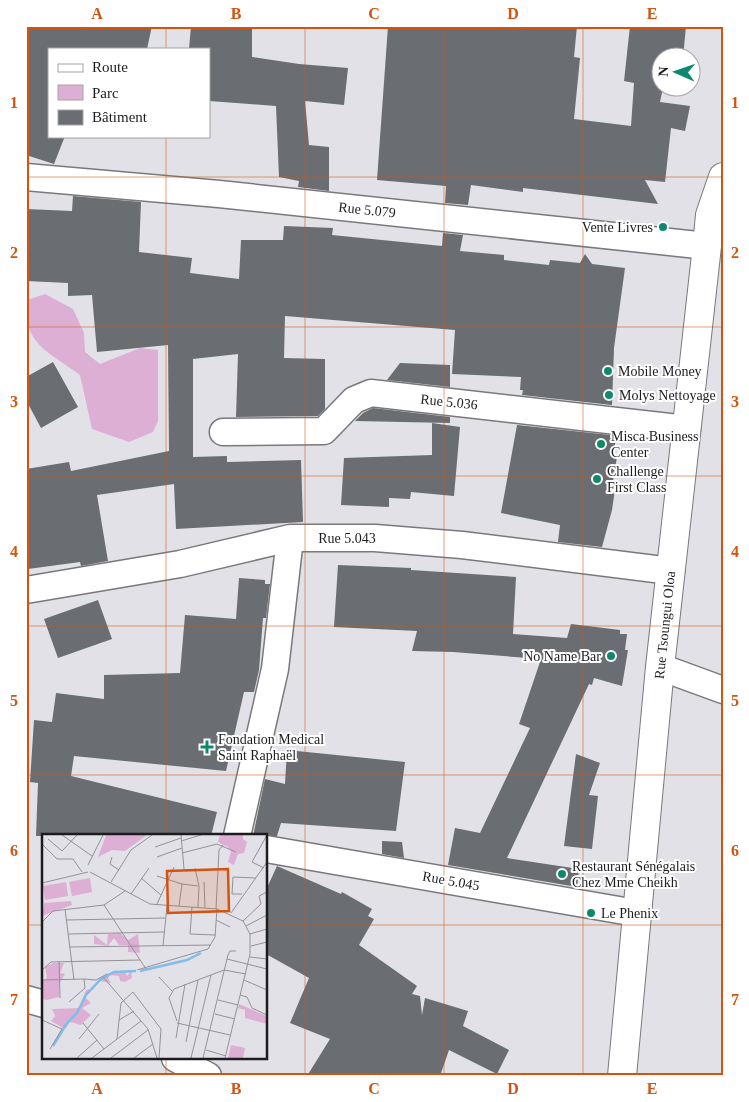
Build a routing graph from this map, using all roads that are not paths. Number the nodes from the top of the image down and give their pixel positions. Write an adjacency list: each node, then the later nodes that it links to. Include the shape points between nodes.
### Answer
1 (26, 177): 4 (street, Rue 5.079, via 219,194)
2 (723, 177): 3 (main road, Rue Tsoungui Oloa)
3 (717, 216): 4 (main road, Rue Tsoungui Oloa)
4 (707, 246): 5 (main road, Rue Tsoungui Oloa)
5 (687, 429): 6 (street, Rue 5.036, via 371,393 354,400 324,431); 8 (main road, Rue Tsoungui Oloa)
6 (223, 432)
7 (290, 538): 8 (street, Rue 5.043, via 385,539); 9 (street, Rue 5.043, via 180,564); 12 (street, via 275,670)
8 (671, 571): 10 (main road, Rue Tsoungui Oloa)
9 (26, 590)
10 (660, 667): 11 (street); 14 (main road, Rue Tsoungui Oloa)
11 (723, 690)
12 (237, 834)
13 (268, 849): 14 (street, Rue 5.045)
14 (636, 913): 19 (main road, Rue Tsoungui Oloa)
15 (26, 999): 16 (street)
16 (42, 1003)
17 (176, 1063): 18 (street)
18 (208, 1076)
19 (622, 1076)

